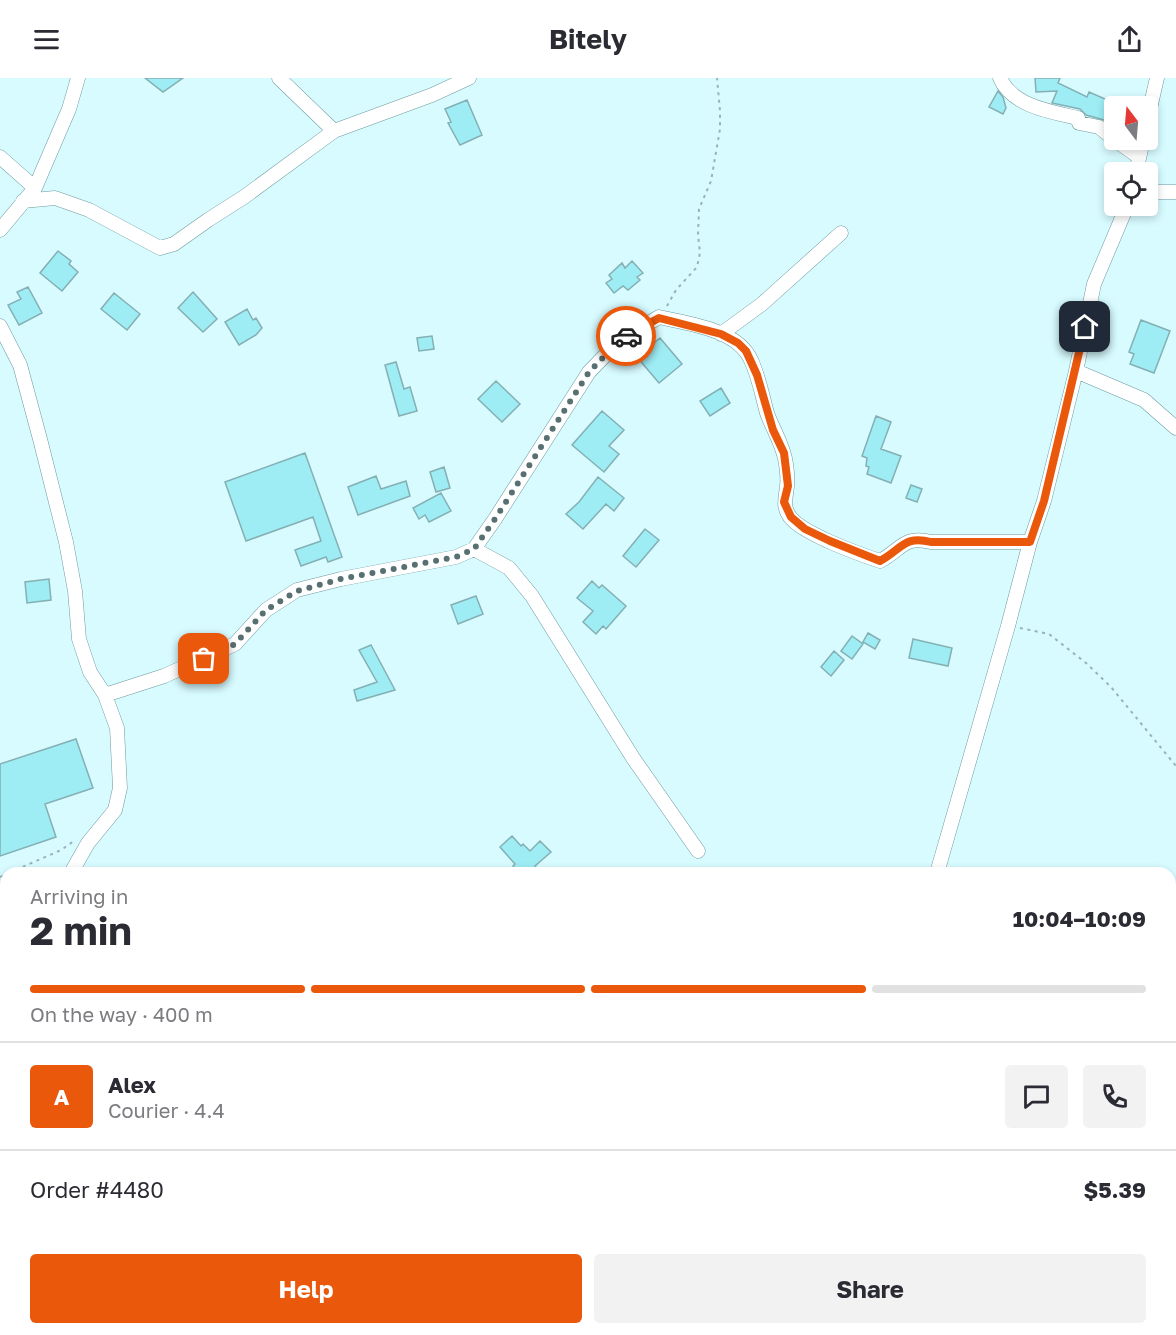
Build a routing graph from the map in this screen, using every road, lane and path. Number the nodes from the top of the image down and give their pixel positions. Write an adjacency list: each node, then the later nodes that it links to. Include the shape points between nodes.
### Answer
1 (78, 78): 15 (street)
2 (279, 78): 8 (street)
3 (469, 78): 8 (street)
4 (717, 78): 22 (path, via 720,129 711,181 699,209 697,267 676,290)
5 (999, 78): 9 (street, via 1026,103 1078,118 1079,123)
6 (1156, 78): 7 (street)
7 (1152, 96)
8 (334, 131): 18 (street, via 244,197 174,244 160,248 89,210 55,198)
9 (1104, 131)
10 (1130, 150): 13 (street)
11 (1141, 150): 13 (street)
12 (0, 157): 15 (street)
13 (1139, 157): 14 (street)
14 (1138, 162)
15 (35, 188): 18 (street)
16 (1158, 192): 17 (street)
17 (1176, 192)
18 (22, 201): 20 (street)
19 (1123, 216): 25 (street, via 1094,284)
20 (0, 230)
21 (841, 233): 24 (street, via 762,304)
22 (659, 318): 24 (street); 28 (street, via 619,341 589,372)
23 (0, 326): 30 (street, via 20,365 66,542 79,639 90,672)
24 (721, 334): 27 (street, via 738,343 751,359 784,453 788,486 784,502 791,517 805,529 880,561 918,538 931,542)
25 (1076, 370): 26 (street, via 1143,399); 27 (street)
26 (1176, 428)
27 (1030, 542): 29 (street)
28 (474, 549): 30 (street, via 456,557 297,591 266,610 235,644 164,676); 33 (street, via 508,568 532,596 633,759)
29 (1008, 626): 31 (path, via 1049,634 1086,663 1111,687); 36 (street)
30 (105, 695): 35 (street, via 117,728 120,788 115,810)
31 (1176, 766)
32 (79, 836): 34 (path, via 61,850)
33 (698, 851)
34 (23, 867)
35 (74, 867)
36 (939, 867)

